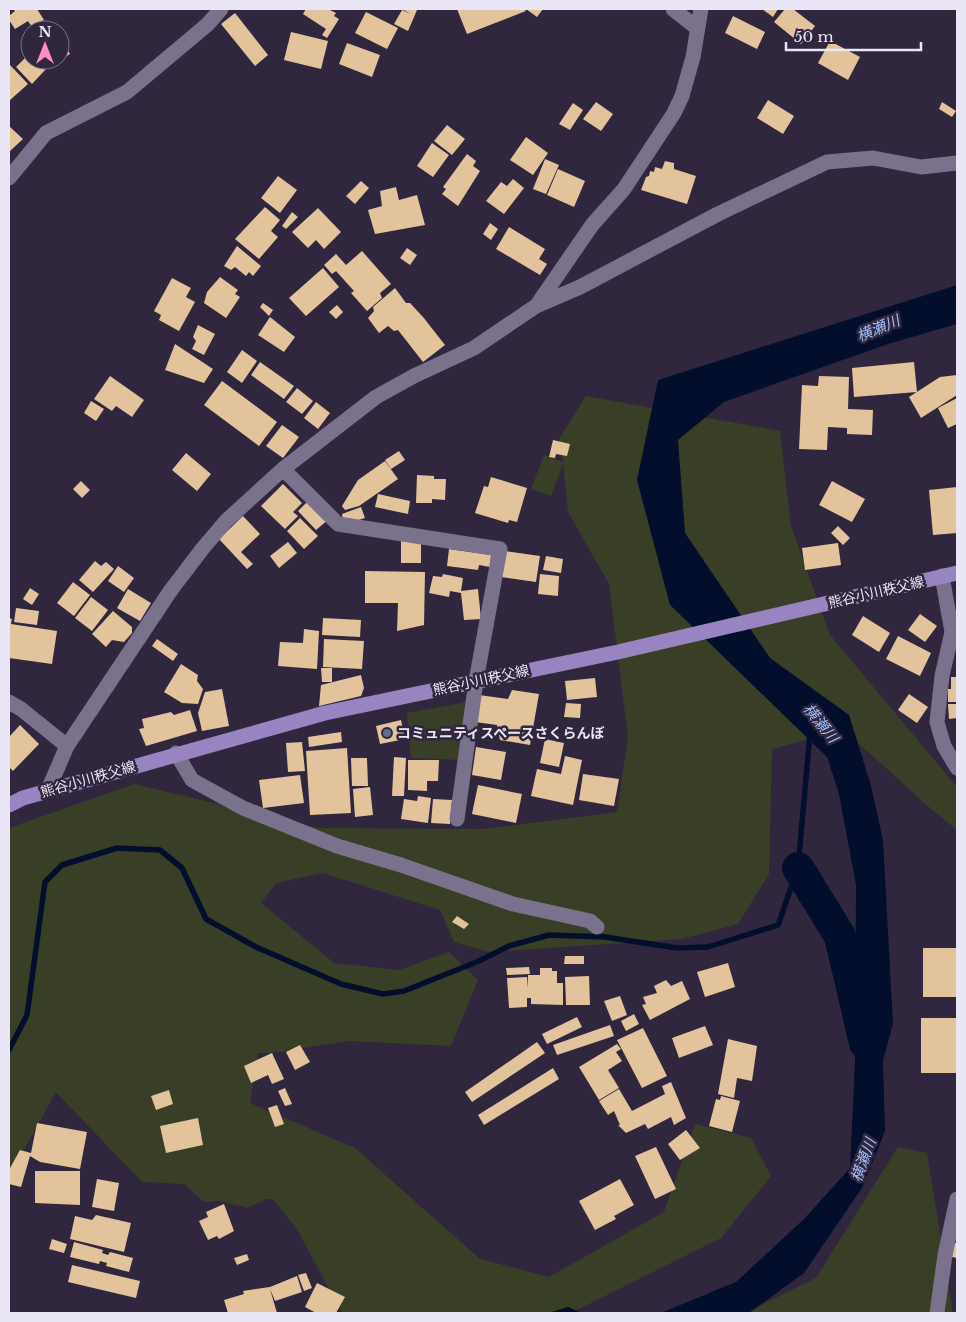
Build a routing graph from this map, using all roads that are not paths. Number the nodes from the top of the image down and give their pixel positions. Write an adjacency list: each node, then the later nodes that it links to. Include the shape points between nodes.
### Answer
1 (221, 9): 6 (street, via 208,24 127,92 46,133)
2 (673, 9): 4 (street)
3 (701, 9): 4 (street)
4 (697, 28): 7 (street, via 693,57 674,113 624,188 592,225)
5 (957, 163): 7 (street, via 922,167 873,158 827,162)
6 (9, 178)
7 (536, 306): 8 (street, via 474,348 376,397)
8 (283, 470): 12 (street, via 338,524 500,549); 14 (street, via 226,521 181,576)
9 (957, 573): 10 (main road, 熊谷小川秩父線)
10 (942, 576): 11 (street); 12 (main road, 熊谷小川秩父線, via 618,652)
11 (954, 633): 16 (street, via 942,676 937,722 944,746)
12 (476, 681): 15 (main road, 熊谷小川秩父線, via 325,713); 19 (street)
13 (9, 702): 14 (street)
14 (67, 746): 17 (street)
15 (176, 753): 17 (main road, 熊谷小川秩父線); 20 (street, via 192,780 252,812 337,846 513,904 590,921)
16 (957, 768)
17 (48, 790): 18 (main road, 熊谷小川秩父線)
18 (9, 804)
19 (457, 819)
20 (597, 927)
21 (957, 1200): 22 (street)
22 (937, 1313)

